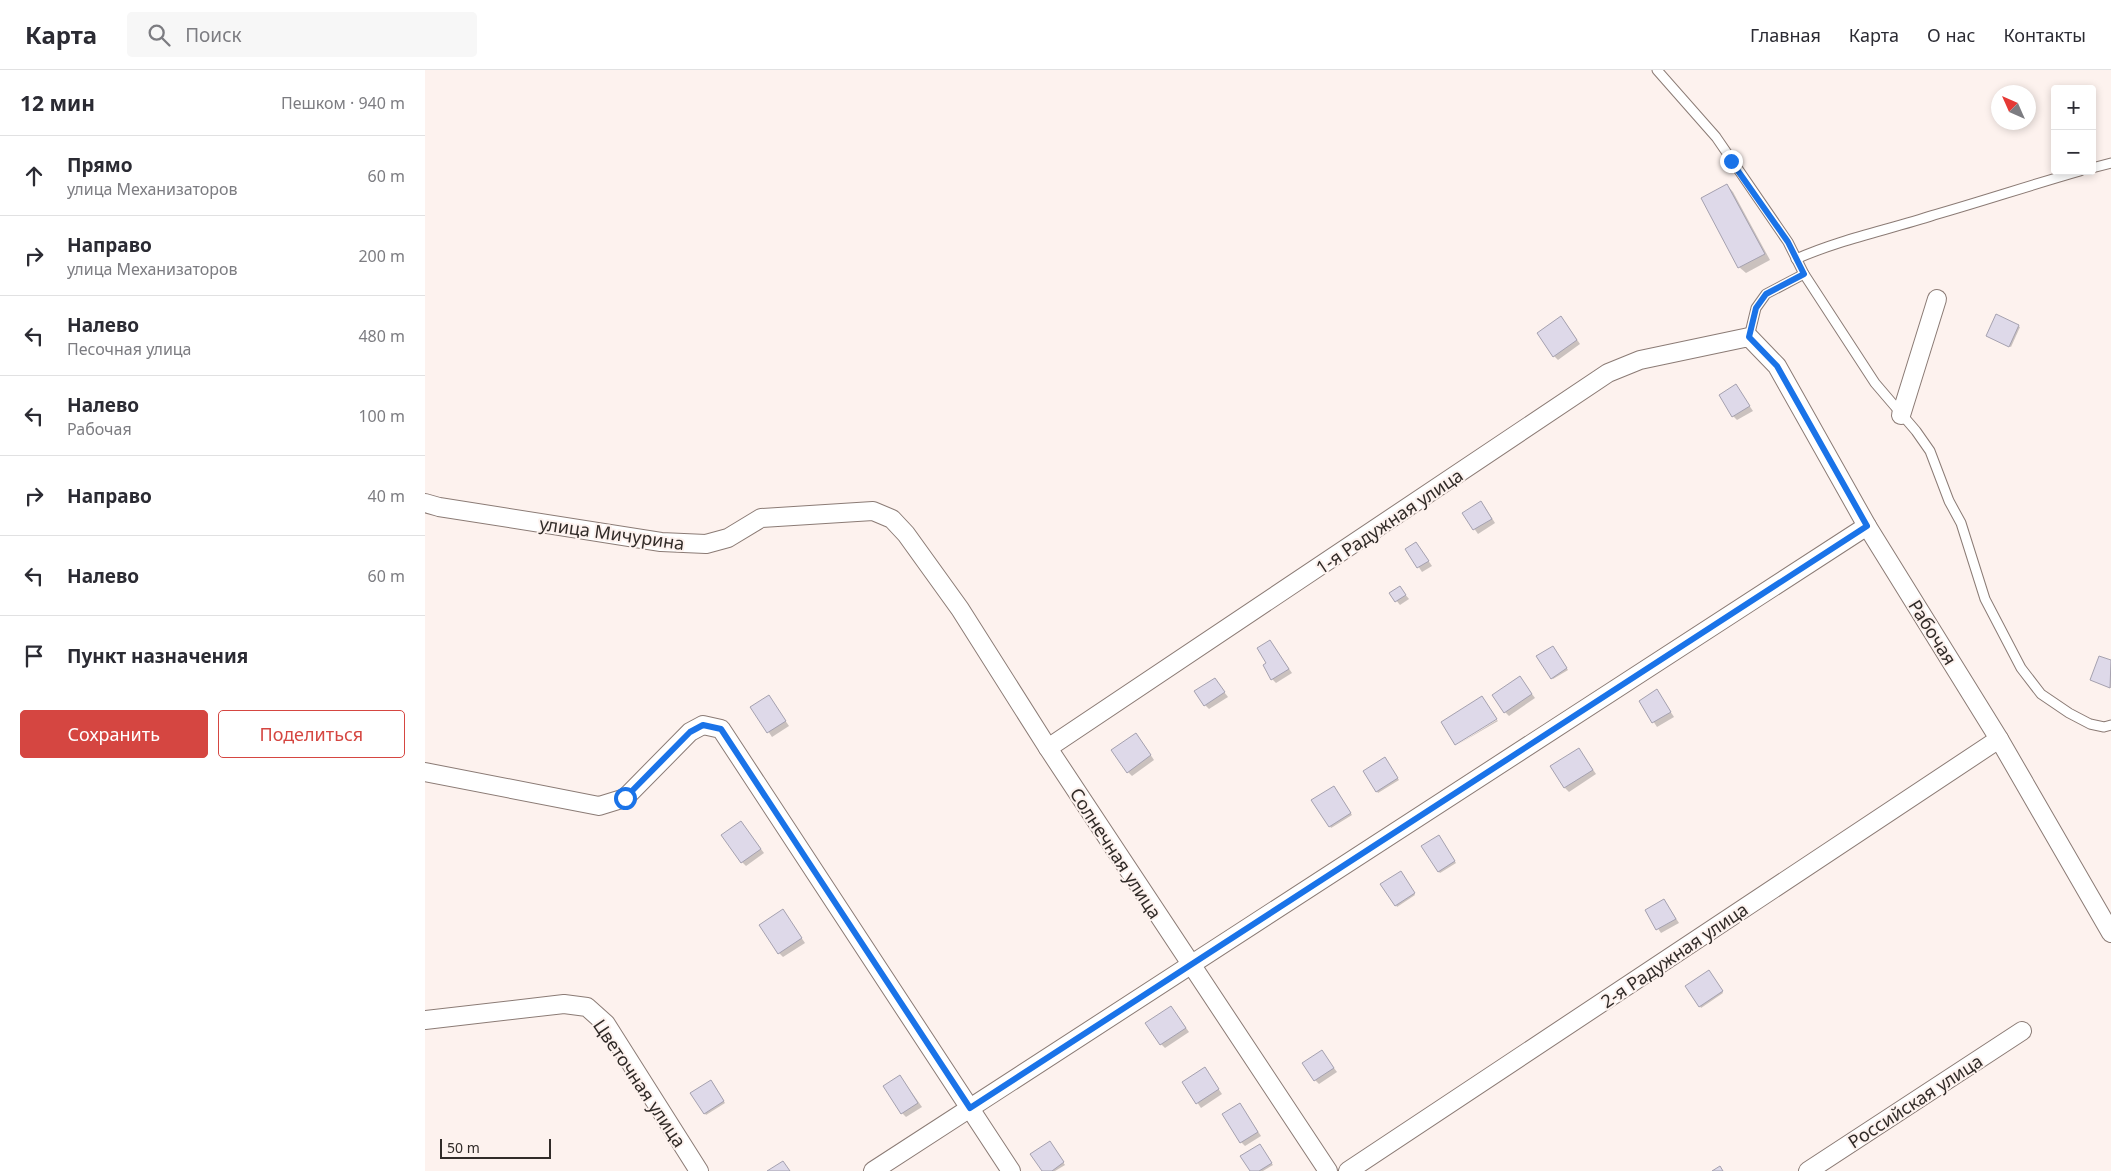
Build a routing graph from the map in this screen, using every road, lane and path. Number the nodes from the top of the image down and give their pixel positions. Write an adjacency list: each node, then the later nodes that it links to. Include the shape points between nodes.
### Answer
1 (1657, 70): 5 (lane, via 1716,138 1788,242)
2 (2111, 163): 3 (lane)
3 (2096, 167)
4 (2065, 175): 5 (lane, via 1821,247)
5 (1796, 259): 6 (lane)
6 (1804, 274): 8 (lane, via 1766,294 1756,308); 9 (lane, via 1875,383)
7 (1937, 298): 9 (street)
8 (1749, 337): 11 (street, Рабочая, via 1777,366); 15 (street, 1-я Радужная улица, via 1639,360 1608,372)
9 (1901, 415): 13 (lane, via 1930,451 1961,523 1985,599 2021,668 2041,694 2069,713 2090,724)
10 (425, 503): 12 (street, улица Мичурина, via 661,542 706,544 728,538 761,518 873,511 892,519)
11 (1867, 526): 14 (street, Рабочая); 18 (street)
12 (906, 534): 15 (street, Солнечная улица, via 959,609)
13 (2111, 725)
14 (1999, 740): 17 (street, Рабочая); 26 (street, 2-я Радужная улица)
15 (1048, 748): 18 (street, Солнечная улица)
16 (425, 772): 21 (street, via 599,806 625,798 690,732 703,725 721,729)
17 (2111, 933)
18 (1190, 966): 21 (street); 25 (street, Солнечная улица)
19 (425, 1020): 22 (street, Цветочная улица, via 564,1004 587,1008 606,1024)
20 (2022, 1031): 27 (street, Российская улица)
21 (970, 1108): 23 (street); 24 (street)
22 (699, 1171)
23 (873, 1171)
24 (1011, 1171)
25 (1328, 1171)
26 (1348, 1171)
27 (1808, 1171)

